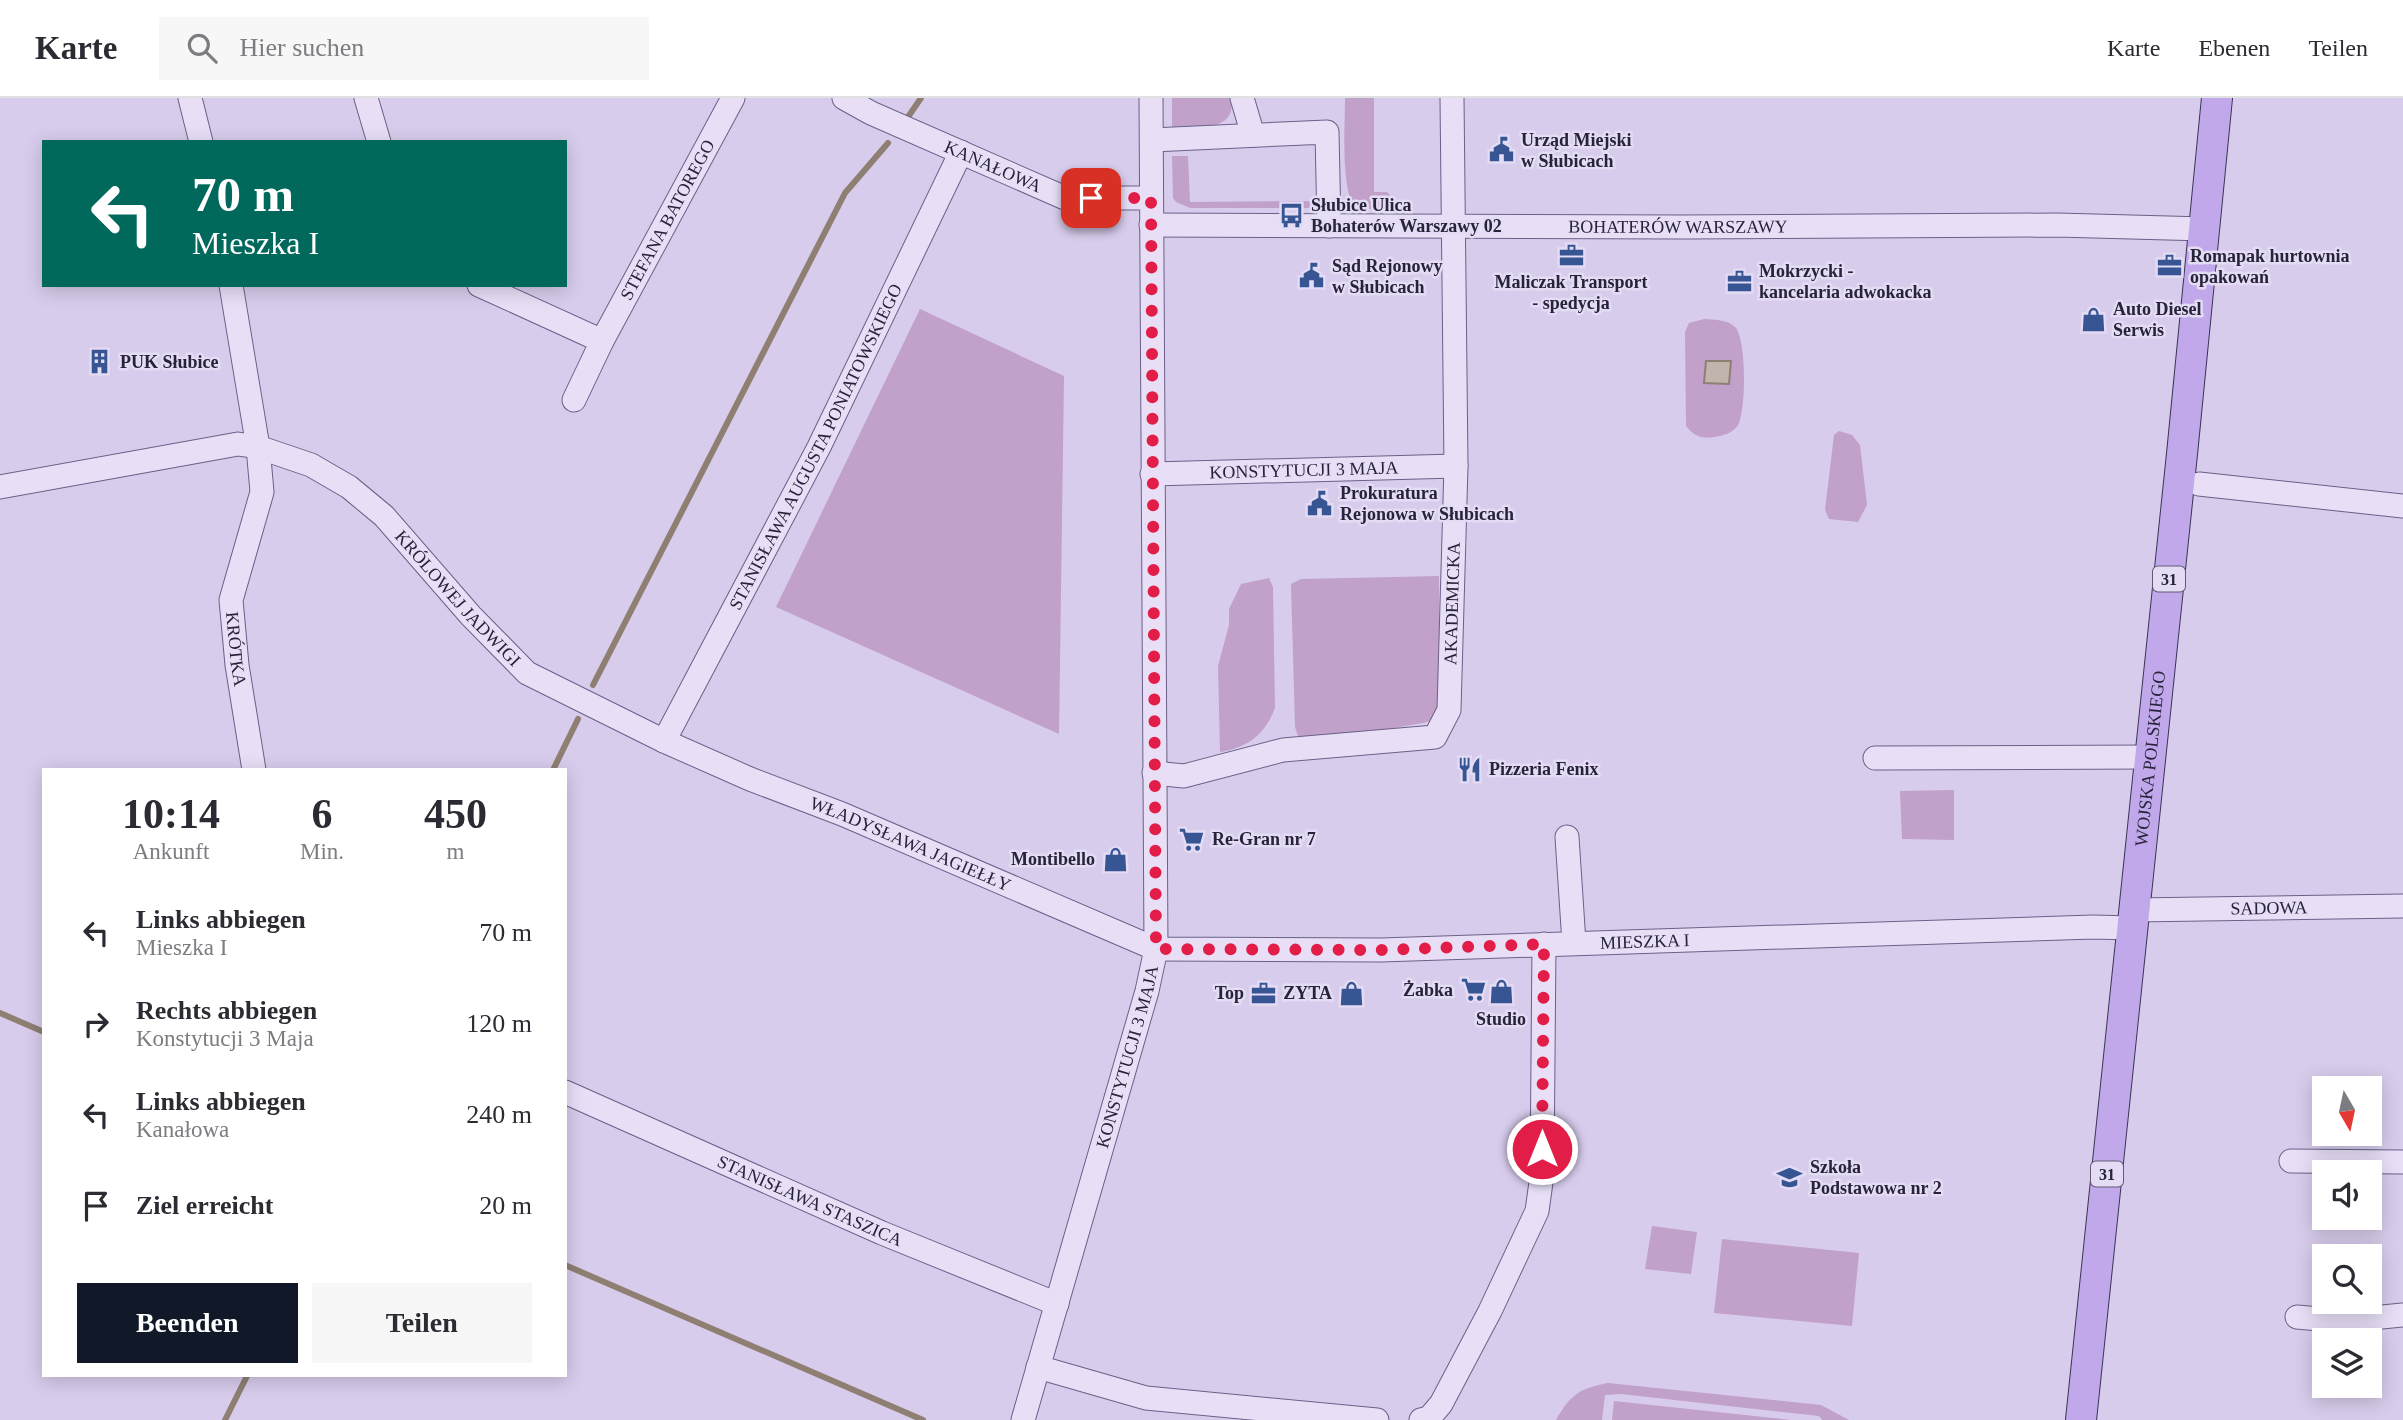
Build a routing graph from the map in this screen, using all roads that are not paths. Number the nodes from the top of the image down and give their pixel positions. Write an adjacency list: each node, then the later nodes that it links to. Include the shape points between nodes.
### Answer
1 (190, 98): 10 (street)
2 (366, 98): 11 (street)
3 (733, 98): 21 (street, STEFANA BATOREGO)
4 (844, 98): 13 (street, KANAŁOWA)
5 (1151, 98): 12 (street, KONSTYTUCJI 3 MAJA)
6 (1242, 98): 9 (street)
7 (1452, 98): 17 (street, AKADEMICKA)
8 (2217, 98): 18 (main road, WOJSKA POLSKIEGO / 31)
9 (1253, 135): 12 (street); 16 (street, via 1327,132)
10 (200, 140)
11 (378, 140)
12 (1152, 140): 14 (street, KONSTYTUCJI 3 MAJA)
13 (961, 152): 14 (street, KANAŁOWA, via 1065,198); 29 (street, STANISŁAWA AUGUSTA PONIATOWSKIEGO, via 819,447)
14 (1151, 198): 15 (street, KONSTYTUCJI 3 MAJA)
15 (1151, 225): 16 (street, BOHATERÓW WARSZAWY); 25 (street, KONSTYTUCJI 3 MAJA)
16 (1329, 226): 17 (street, BOHATERÓW WARSZAWY)
17 (1452, 226): 18 (street, BOHATERÓW WARSZAWY); 24 (street, AKADEMICKA)
18 (2205, 229): 30 (main road, WOJSKA POLSKIEGO / 31)
19 (230, 287): 23 (street, KRÓTKA)
20 (483, 287): 21 (street)
21 (601, 341): 22 (street, STEFANA BATOREGO)
22 (574, 400)
23 (258, 447): 27 (street, via 238,444); 29 (street, KRÓLOWEJ JADWIGI, via 311,465 349,487 384,516 527,673); 32 (street, KRÓTKA, via 262,492 231,600)
24 (1456, 466): 25 (street, KONSTYTUCJI 3 MAJA); 33 (street, AKADEMICKA, via 1449,710 1435,737 1283,750 1184,776)
25 (1152, 474): 33 (street, KONSTYTUCJI 3 MAJA)
26 (2199, 484): 28 (street)
27 (0, 487)
28 (2403, 506)
29 (664, 741): 39 (street, WŁADYSŁAWA JAGIEŁŁY)
30 (2150, 757): 31 (street); 36 (main road, WOJSKA POLSKIEGO / 31)
31 (1875, 758)
32 (254, 768)
33 (1154, 773): 39 (street, KONSTYTUCJI 3 MAJA)
34 (1567, 837): 37 (street)
35 (2403, 906): 36 (street, SADOWA)
36 (2134, 919): 37 (street, MIESZKA I, via 2093,927); 50 (main road, WOJSKA POLSKIEGO / 31)
37 (1574, 943): 38 (street, MIESZKA I)
38 (1544, 944): 39 (street, MIESZKA I, via 1381,950); 49 (street, via 1542,1175 1537,1211 1441,1404)
39 (1156, 949): 43 (street, KONSTYTUCJI 3 MAJA)
40 (567, 1094): 43 (street, STANISŁAWA STASZICA, via 882,1233)
41 (2291, 1161): 42 (street)
42 (2403, 1162)
43 (1057, 1304): 46 (street, KONSTYTUCJI 3 MAJA)
44 (2403, 1315): 45 (street, via 2342,1321)
45 (2297, 1317)
46 (1038, 1367): 47 (street, KONSTYTUCJI 3 MAJA); 48 (street, via 1146,1398)
47 (1023, 1420)
48 (1377, 1420)
49 (1421, 1420)
50 (2081, 1420)

